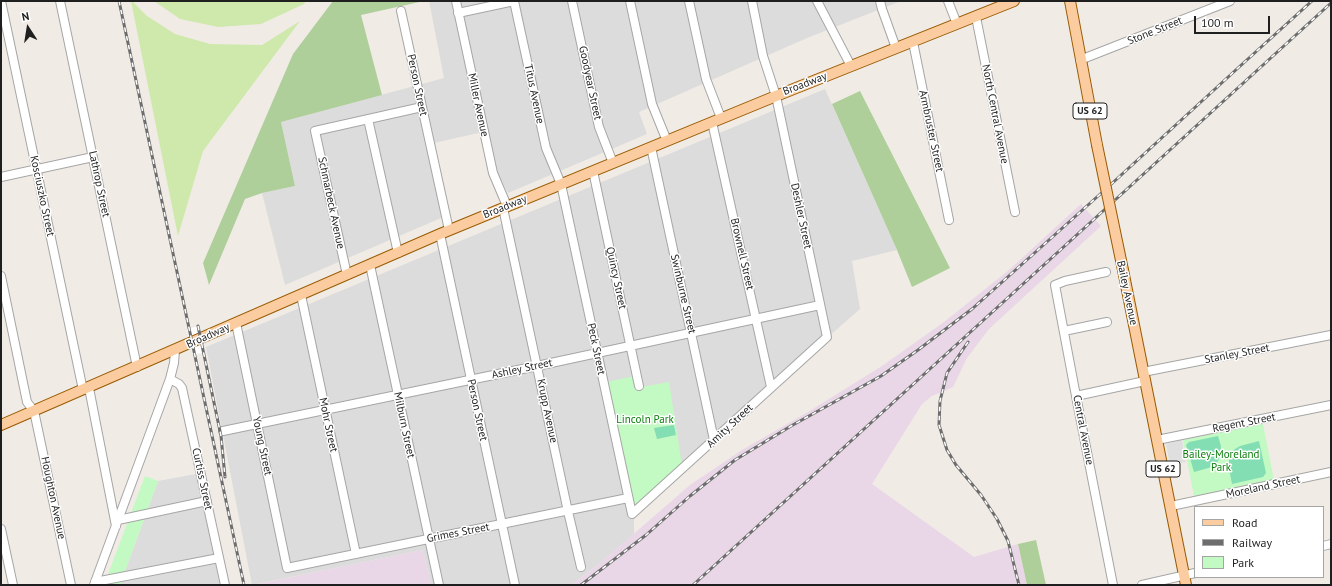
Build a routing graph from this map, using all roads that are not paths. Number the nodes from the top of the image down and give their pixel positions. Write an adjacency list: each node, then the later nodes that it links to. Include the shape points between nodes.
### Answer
1 (1, 1): 31 (street, Kosciuszko Street)
2 (60, 1): 29 (street, Lathrop Street)
3 (456, 1): 16 (street, Miller Avenue)
4 (514, 1): 16 (street); 34 (street, Titus Avenue, via 546,148)
5 (572, 1): 30 (street, Goodyear Street, via 599,127)
6 (630, 1): 27 (street, via 652,104)
7 (689, 1): 26 (street, Brownell Street)
8 (752, 1): 23 (street, Deshler Street, via 763,56)
9 (817, 1): 22 (street)
10 (880, 1): 20 (street)
11 (948, 1): 18 (street)
12 (1014, 1): 17 (main road, Broadway)
13 (1070, 1): 21 (main road, Bailey Avenue / US 62)
14 (1230, 1): 21 (street, Stone Street)
15 (401, 11): 24 (street, Person Street)
16 (458, 13): 35 (street, Miller Avenue, via 493,173)
17 (976, 17): 18 (main road, Broadway); 36 (street, North Central Avenue)
18 (957, 24): 19 (main road, Broadway)
19 (913, 42): 20 (main road, Broadway); 37 (street, Armbruster Street)
20 (896, 48): 22 (main road, Broadway)
21 (1080, 60): 58 (main road, Bailey Avenue / US 62, bridge)
22 (851, 66): 23 (main road, Broadway)
23 (776, 96): 26 (main road, Broadway); 45 (street, Deshler Street)
24 (422, 107): 25 (street); 38 (street, Person Street)
25 (368, 119): 39 (street); 42 (street, Schmarbeck Avenue, via 315,131)
26 (717, 120): 27 (main road, Broadway); 46 (street, Brownell Street)
27 (667, 141): 28 (main road, Broadway)
28 (651, 147): 30 (main road, Broadway); 50 (street, Swinburne Street)
29 (93, 157): 31 (street); 57 (street, Lathrop Street)
30 (613, 163): 32 (main road, Broadway)
31 (36, 170): 33 (street); 63 (street, Kosciuszko Street)
32 (593, 171): 34 (main road, Broadway); 53 (street, Quincy Street)
33 (1, 178)
34 (561, 184): 35 (main road, Broadway); 55 (street, Peck Street)
35 (505, 207): 38 (main road, Broadway); 56 (street, Krupp Avenue)
36 (1015, 212)
37 (949, 220)
38 (444, 232): 39 (main road, Broadway); 60 (street, Person Street)
39 (398, 253): 40 (main road, Broadway)
40 (370, 265): 42 (main road, Broadway); 64 (street, Milburn Street)
41 (1106, 272): 49 (street, Central Avenue, via 1055,285)
42 (347, 275): 44 (main road, Broadway)
43 (1, 276): 68 (street, Houghton Avenue, via 27,402)
44 (301, 295): 48 (main road, Broadway); 67 (street, Mohr Street)
45 (820, 305): 46 (street, Ashley Street); 52 (street, Deshler Street)
46 (756, 319): 50 (street, Ashley Street); 62 (street, Brownell Street)
47 (1107, 322): 49 (street)
48 (236, 323): 54 (main road, Broadway); 69 (street, Young Street)
49 (1064, 331): 65 (street, Central Avenue)
50 (692, 333): 53 (street, Ashley Street); 72 (street, Swinburne Street)
51 (1331, 335): 58 (street, Stanley Street)
52 (827, 337): 62 (street, Amity Street)
53 (631, 346): 55 (street, Ashley Street); 61 (street, Quincy Street)
54 (175, 350): 57 (main road, Broadway); 59 (street)
55 (597, 353): 56 (street, Ashley Street); 75 (street, Peck Street)
56 (537, 366): 60 (street, Ashley Street); 78 (street, Krupp Avenue)
57 (137, 367): 63 (main road, Broadway)
58 (1144, 377): 65 (street, Stanley Street); 73 (main road, Bailey Avenue / US 62)
59 (170, 379): 76 (street, Curtiss Street, via 182,388); 80 (street)
60 (470, 380): 64 (street, Ashley Street); 81 (street, Person Street)
61 (639, 386)
62 (771, 387): 72 (street, Amity Street)
63 (86, 389): 68 (main road, Broadway); 80 (street, Kosciuszko Street)
64 (398, 395): 67 (street, Ashley Street); 83 (street, Milburn Street)
65 (1076, 396): 96 (street, Central Avenue)
66 (1331, 405): 73 (street, Regent Street)
67 (325, 410): 69 (street, Ashley Street); 84 (street, Mohr Street)
68 (34, 411): 70 (main road, Broadway); 92 (street, Houghton Avenue)
69 (258, 424): 71 (street, Ashley Street); 87 (street, Young Street)
70 (1, 425)
71 (223, 431)
72 (714, 440): 79 (street, Amity Street)
73 (1157, 440): 77 (main road, Bailey Avenue / US 62)
74 (1331, 472): 77 (street, Moreland Street)
75 (628, 498): 78 (street, Grimes Street); 79 (street, Peck Street)
76 (207, 501): 80 (street); 85 (street, Curtiss Street)
77 (1171, 506): 89 (main road, Bailey Avenue / US 62)
78 (568, 511): 81 (street, Grimes Street); 86 (street, Krupp Avenue)
79 (632, 514)
80 (117, 523): 90 (street)
81 (501, 524): 83 (street, Grimes Street); 95 (street, Person Street)
82 (1, 528): 91 (street)
83 (428, 539): 84 (street, Grimes Street); 94 (street, Milburn Street)
84 (356, 554): 87 (street, Grimes Street)
85 (219, 558): 90 (street); 93 (street, Curtiss Street)
86 (581, 567)
87 (287, 568)
88 (1194, 574): 89 (street)
89 (1186, 580): 97 (street)
90 (95, 584)
91 (13, 585)
92 (71, 585)
93 (225, 585)
94 (438, 585)
95 (515, 585)
96 (1113, 585)
97 (1142, 585)

